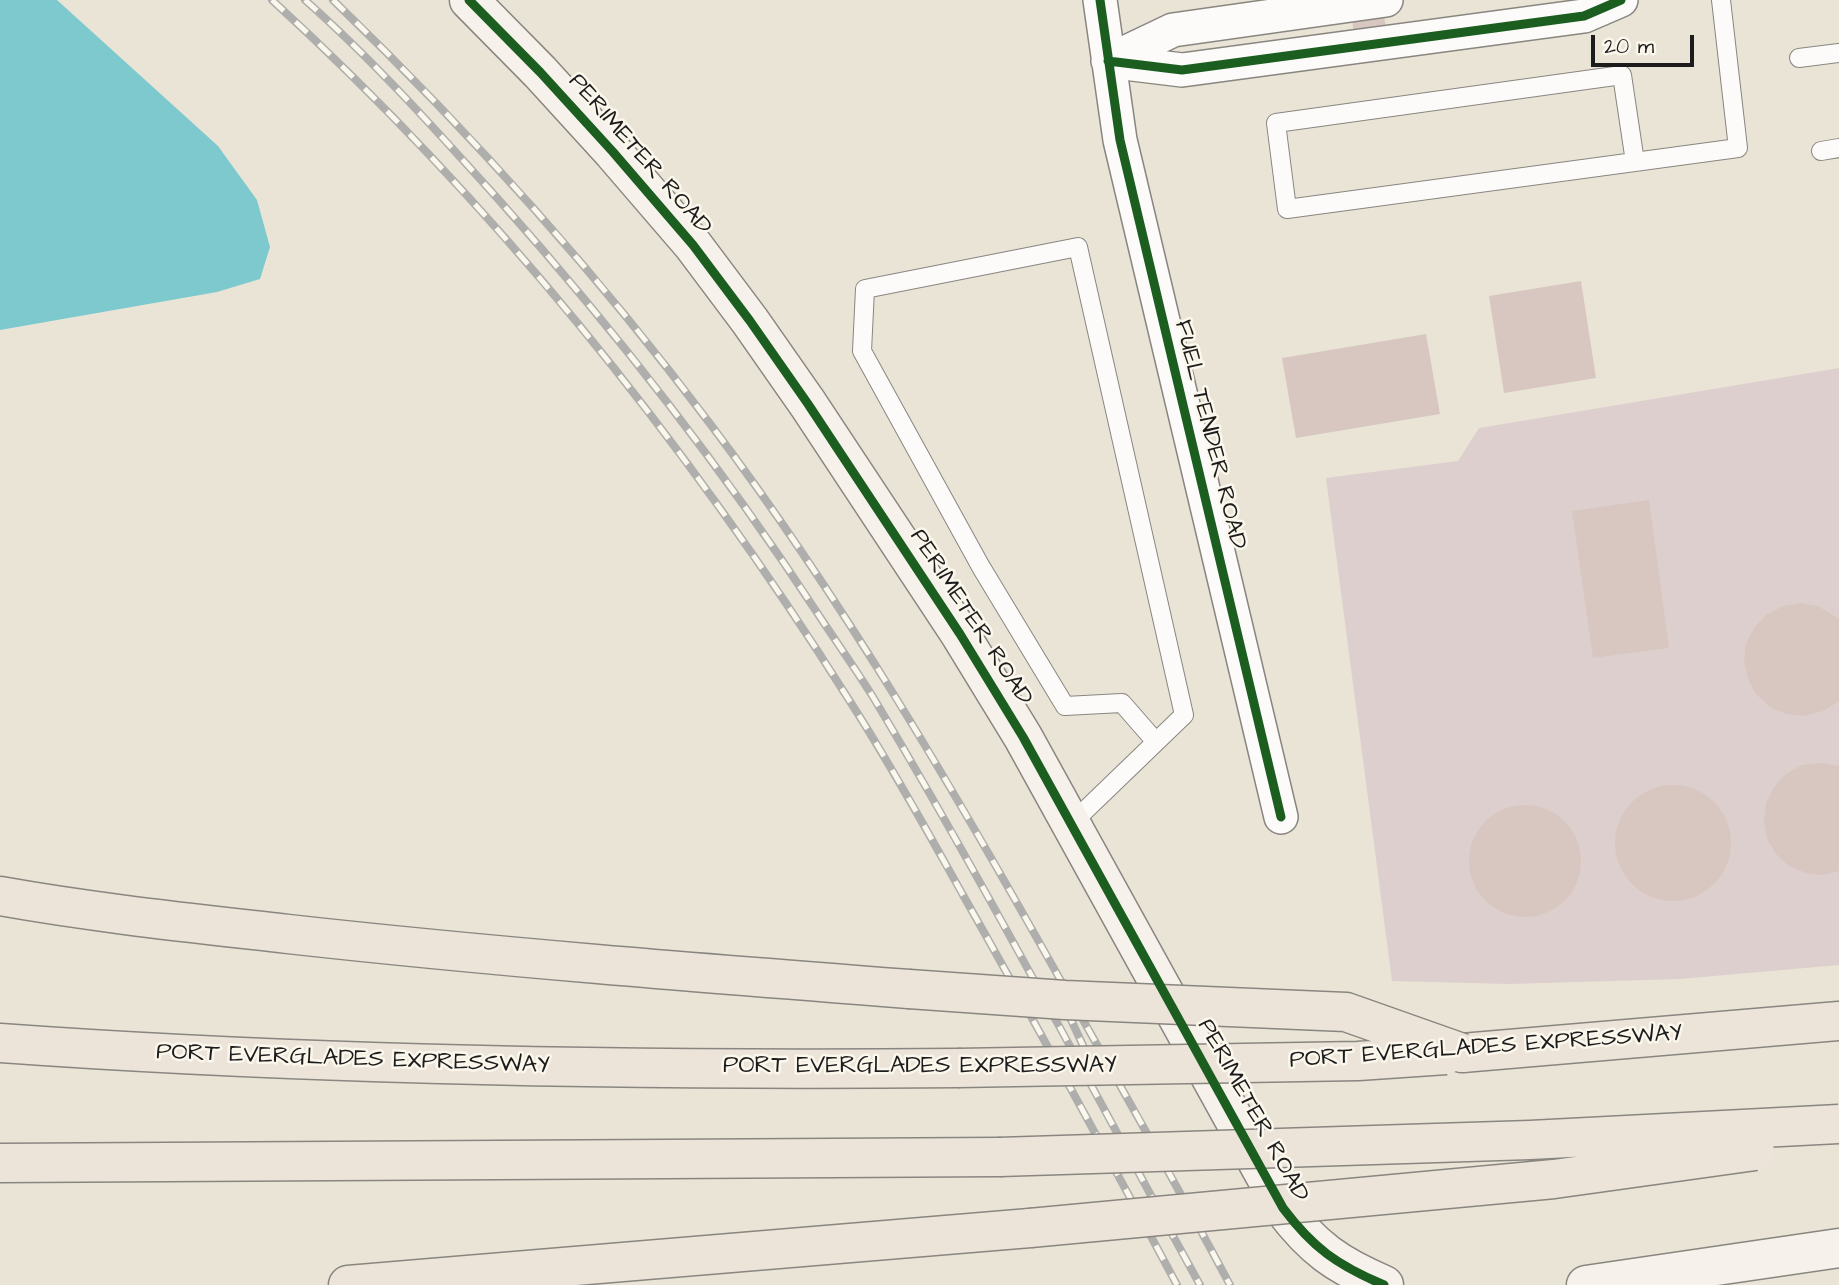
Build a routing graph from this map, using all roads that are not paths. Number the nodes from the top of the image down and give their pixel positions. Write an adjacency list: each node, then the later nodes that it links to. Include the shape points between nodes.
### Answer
1 (469, 0): 15 (street, PERIMETER ROAD, via 613,152 750,321 960,634)
2 (1100, 0): 9 (street, FUEL TENDER ROAD)
3 (1386, 0): 6 (street)
4 (1621, 0): 9 (street, via 1584,16 1182,70)
5 (1721, 0): 12 (lane, via 1738,148)
6 (1285, 7): 9 (street, via 1172,30)
7 (1839, 53): 8 (lane)
8 (1799, 58)
9 (1108, 61): 14 (street, FUEL TENDER ROAD, via 1145,251)
10 (1839, 148): 11 (lane)
11 (1821, 151)
12 (1635, 162): 12 (lane, via 1287,209 1276,123 1622,75)
13 (1156, 742): 13 (lane, via 1122,703 1065,706 981,567 862,351 865,289 1078,247 1184,715); 15 (lane)
14 (1280, 817)
15 (1072, 823): 25 (street, PERIMETER ROAD, via 1283,1208 1300,1230 1340,1265)
16 (0, 896): 19 (highway, bridge, via 159,919 558,962 1065,1000 1346,1012)
17 (1839, 1021): 19 (highway, PORT EVERGLADES EXPRESSWAY)
18 (0, 1043): 19 (highway, PORT EVERGLADES EXPRESSWAY, bridge, via 312,1061 699,1069 1358,1061)
19 (1462, 1054)
20 (1839, 1124): 22 (highway, bridge, via 1530,1140 999,1157)
21 (1839, 1139): 24 (highway, bridge, via 1555,1179)
22 (0, 1163)
23 (1839, 1248): 26 (street)
24 (348, 1285)
25 (1384, 1285)
26 (1586, 1285)

